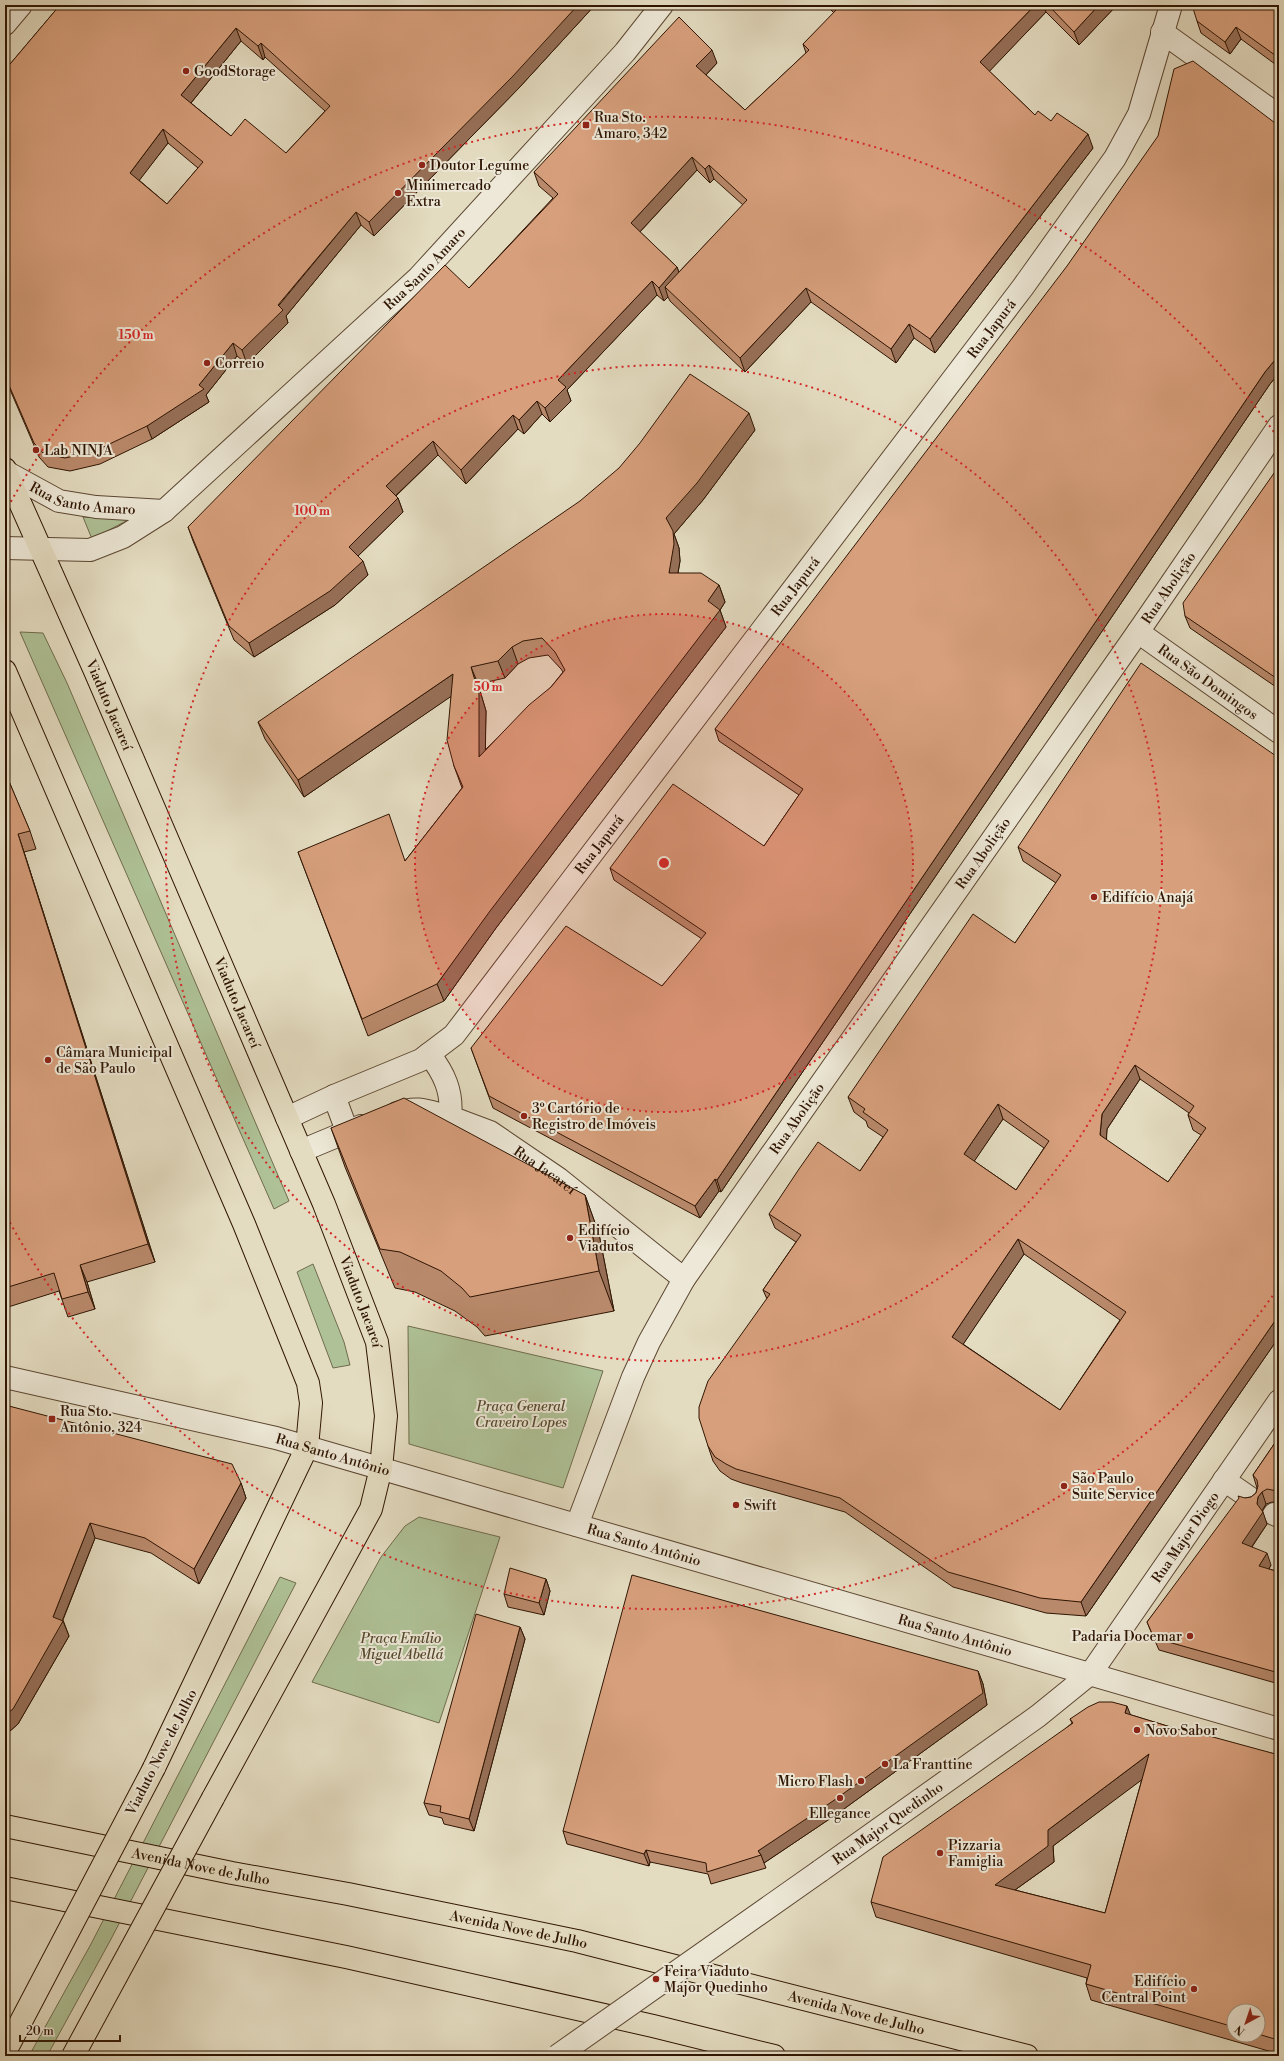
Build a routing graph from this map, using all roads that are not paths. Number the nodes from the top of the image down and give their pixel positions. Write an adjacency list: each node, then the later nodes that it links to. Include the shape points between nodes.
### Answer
1 (21, 5): 4 (street)
2 (662, 5): 9 (street, Rua Santo Amaro, via 625,52 419,277)
3 (1171, 5): 5 (street, Rua Japurá)
4 (5, 24)
5 (1162, 32): 6 (street); 15 (street, Rua Japurá, via 1139,114 1115,158 1028,281 454,1035)
6 (1279, 116)
7 (1279, 426): 12 (street, Rua Abolição)
8 (6, 471): 9 (street, Rua Santo Amaro, via 59,501 96,507); 11 (main road, Viaduto Jacareí)
9 (164, 511): 11 (street, Rua Santo Amaro, via 123,537 90,550)
10 (5, 548): 11 (street, Rua Santo Amaro)
11 (40, 548): 18 (main road, Viaduto Jacareí)
12 (1138, 632): 14 (street, Rua São Domingos); 21 (street, Rua Abolição)
13 (5, 671): 24 (main road, via 251,1240 308,1383 311,1403)
14 (1279, 732)
15 (429, 1054): 16 (street, Rua Japurá, via 421,1060); 17 (street, via 446,1080 451,1101)
16 (334, 1096): 18 (street, Rua Japurá); 19 (street)
17 (450, 1117): 19 (street, via 430,1110 411,1108); 21 (street, Rua Jacareí, via 490,1132 559,1179)
18 (287, 1118): 20 (main road, Viaduto Jacareí)
19 (347, 1131): 20 (street)
20 (302, 1151): 25 (main road, Viaduto Jacareí, via 377,1342 386,1416)
21 (684, 1279): 28 (street, via 633,1377)
22 (5, 1377): 24 (street, Rua Santo Antônio)
23 (1279, 1401): 26 (street, Rua Major Diogo)
24 (308, 1447): 25 (street, Rua Santo Antônio); 33 (main road, Viaduto Nove de Julho, bridge, via 154,1768)
25 (381, 1468): 28 (street, Rua Santo Antônio); 34 (main road, bridge, via 371,1509)
26 (1224, 1480): 27 (street); 29 (street, Rua Major Diogo)
27 (1250, 1498)
28 (577, 1525): 29 (street, Rua Santo Antônio)
29 (1091, 1673): 30 (street, Rua Santo Antônio); 35 (street, Rua Major Quedinho, bridge, via 1038,1716)
30 (1279, 1729)
31 (5, 1826): 37 (main road, Avenida Nove de Julho, via 577,1941)
32 (5, 1888): 36 (main road, via 346,1957)
33 (5, 2052)
34 (72, 2056)
35 (557, 2056)
36 (774, 2056)
37 (1027, 2056)

